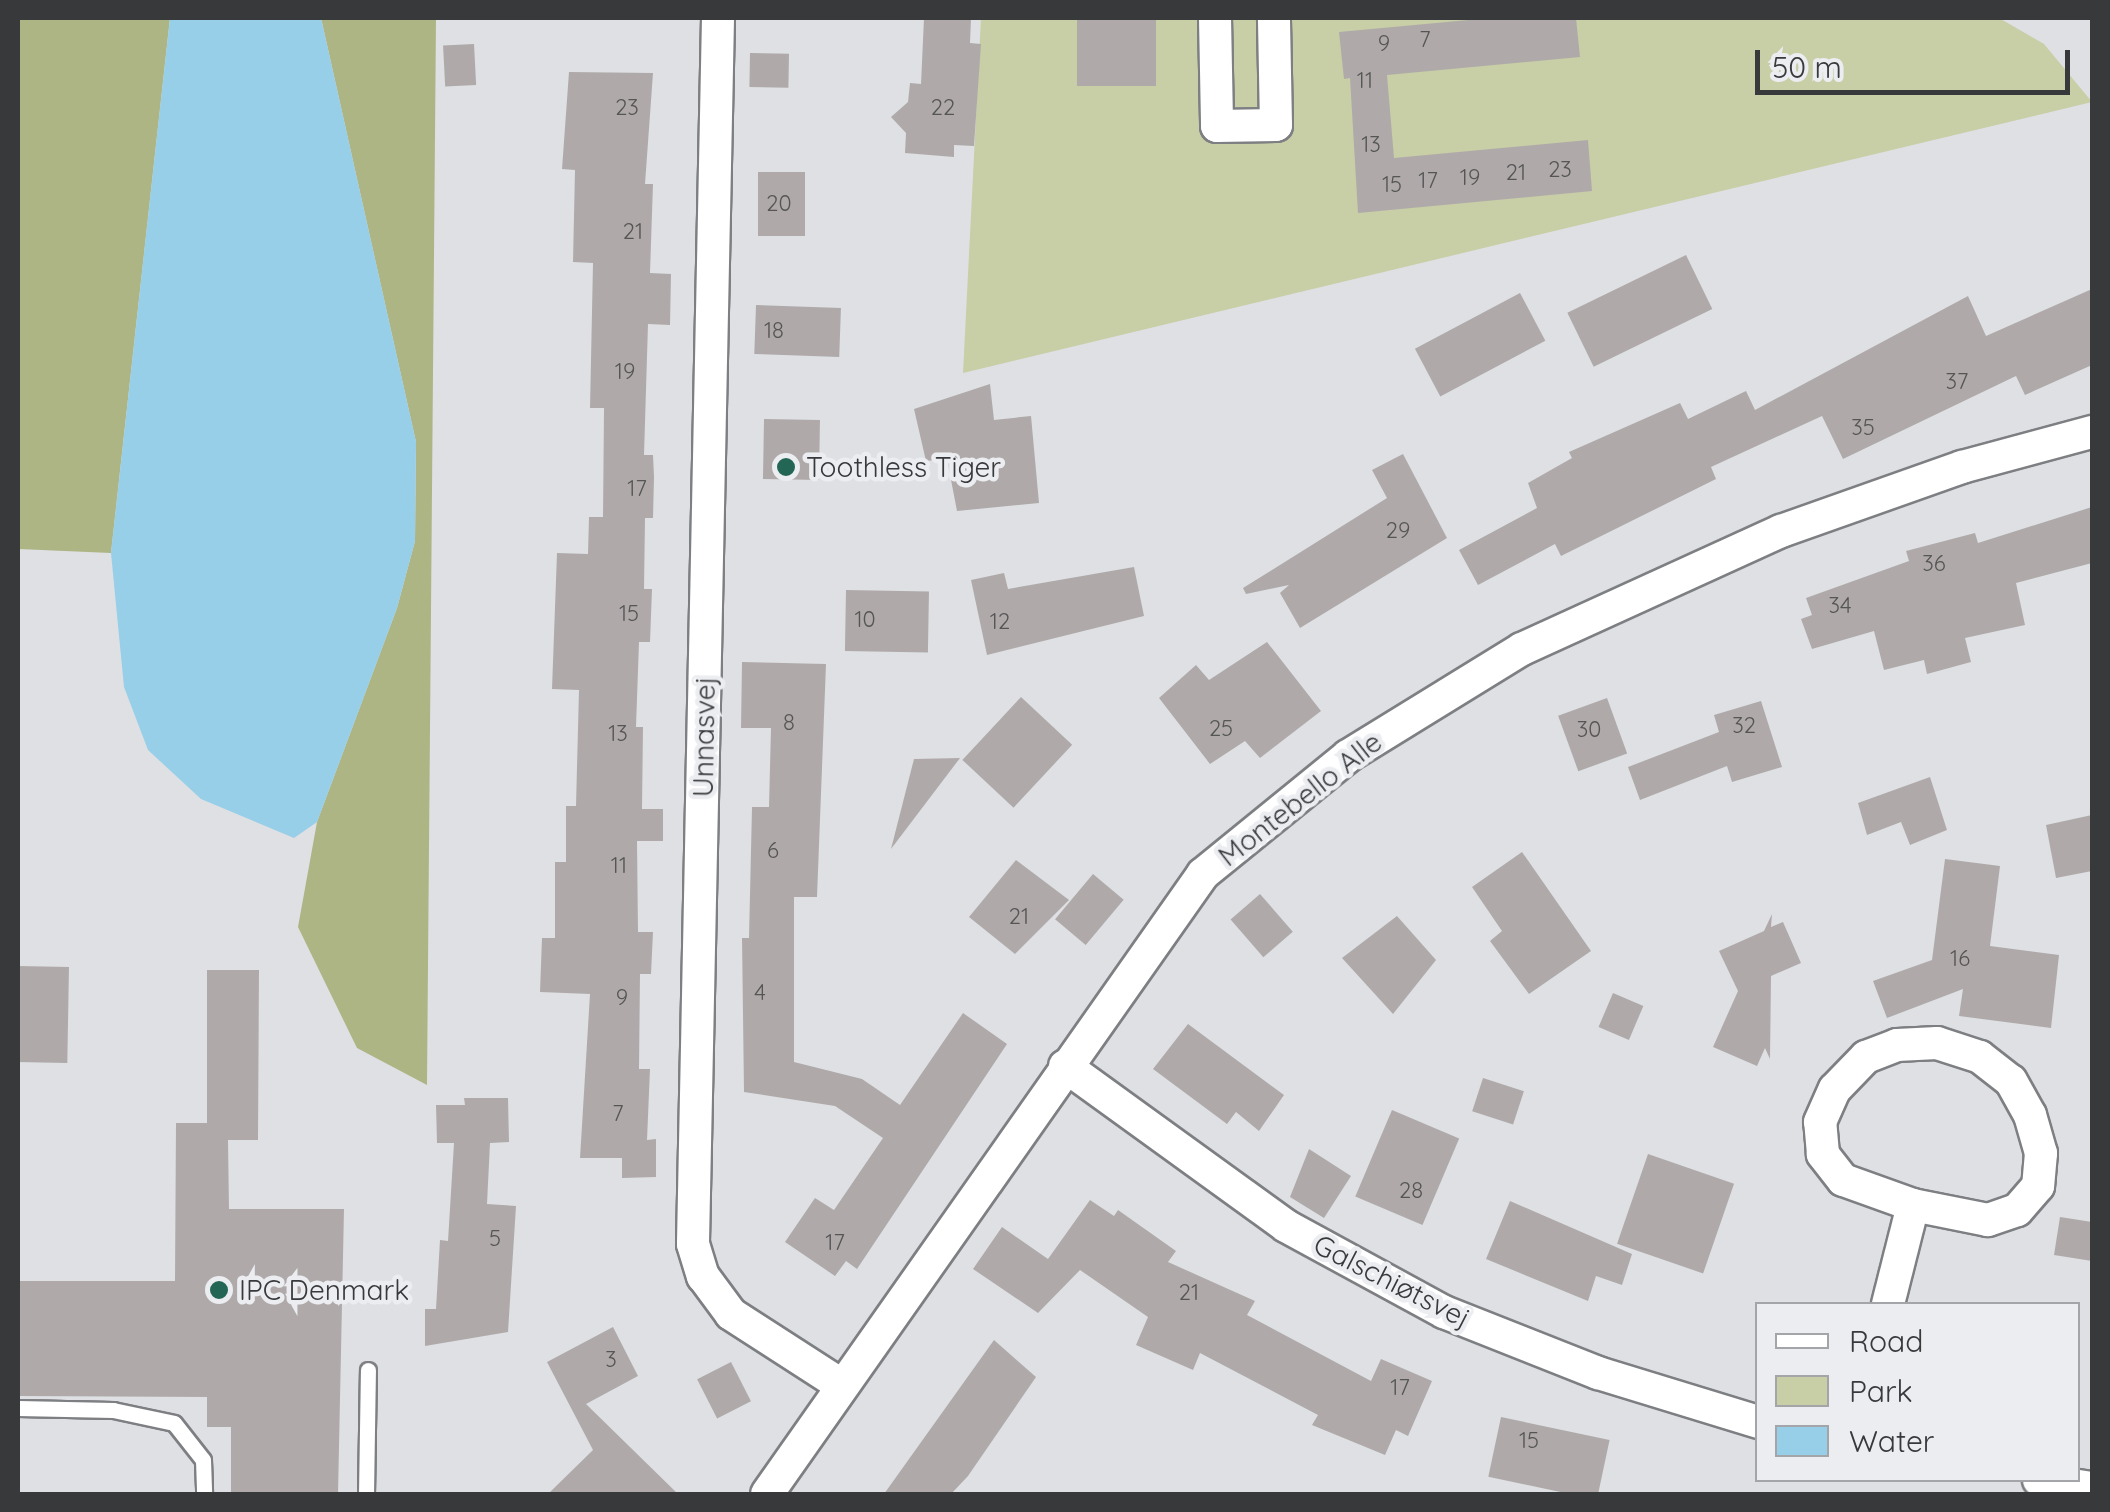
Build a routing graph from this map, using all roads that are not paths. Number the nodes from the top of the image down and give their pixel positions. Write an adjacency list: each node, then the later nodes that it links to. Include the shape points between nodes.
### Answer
1 (718, 18): 9 (street, Unnasvej, via 693,1244 702,1276 731,1314)
2 (1215, 18): 3 (street, via 1217,126 1276,124)
3 (1274, 18)
4 (2092, 432): 5 (street, Montebello Alle, via 1962,467 1781,531 1522,649 1348,756 1203,874)
5 (1065, 1066): 9 (street, Montebello Alle); 11 (street, Galschiøtsvej, via 1286,1226 1444,1312 1598,1373)
6 (1913, 1206): 6 (street, via 1988,1220 2016,1210 2038,1186 2042,1153 2012,1081 1980,1057 1938,1042 1898,1045 1866,1057 1835,1089 1820,1122 1822,1154 1842,1180); 7 (street)
7 (1889, 1302)
8 (368, 1370): 15 (lane)
9 (841, 1385): 16 (street, Montebello Alle)
10 (18, 1408): 14 (lane, via 112,1410 174,1423 203,1460)
11 (1755, 1421)
12 (2052, 1482): 13 (street)
13 (2092, 1488)
14 (204, 1494)
15 (366, 1494)
16 (767, 1494)

